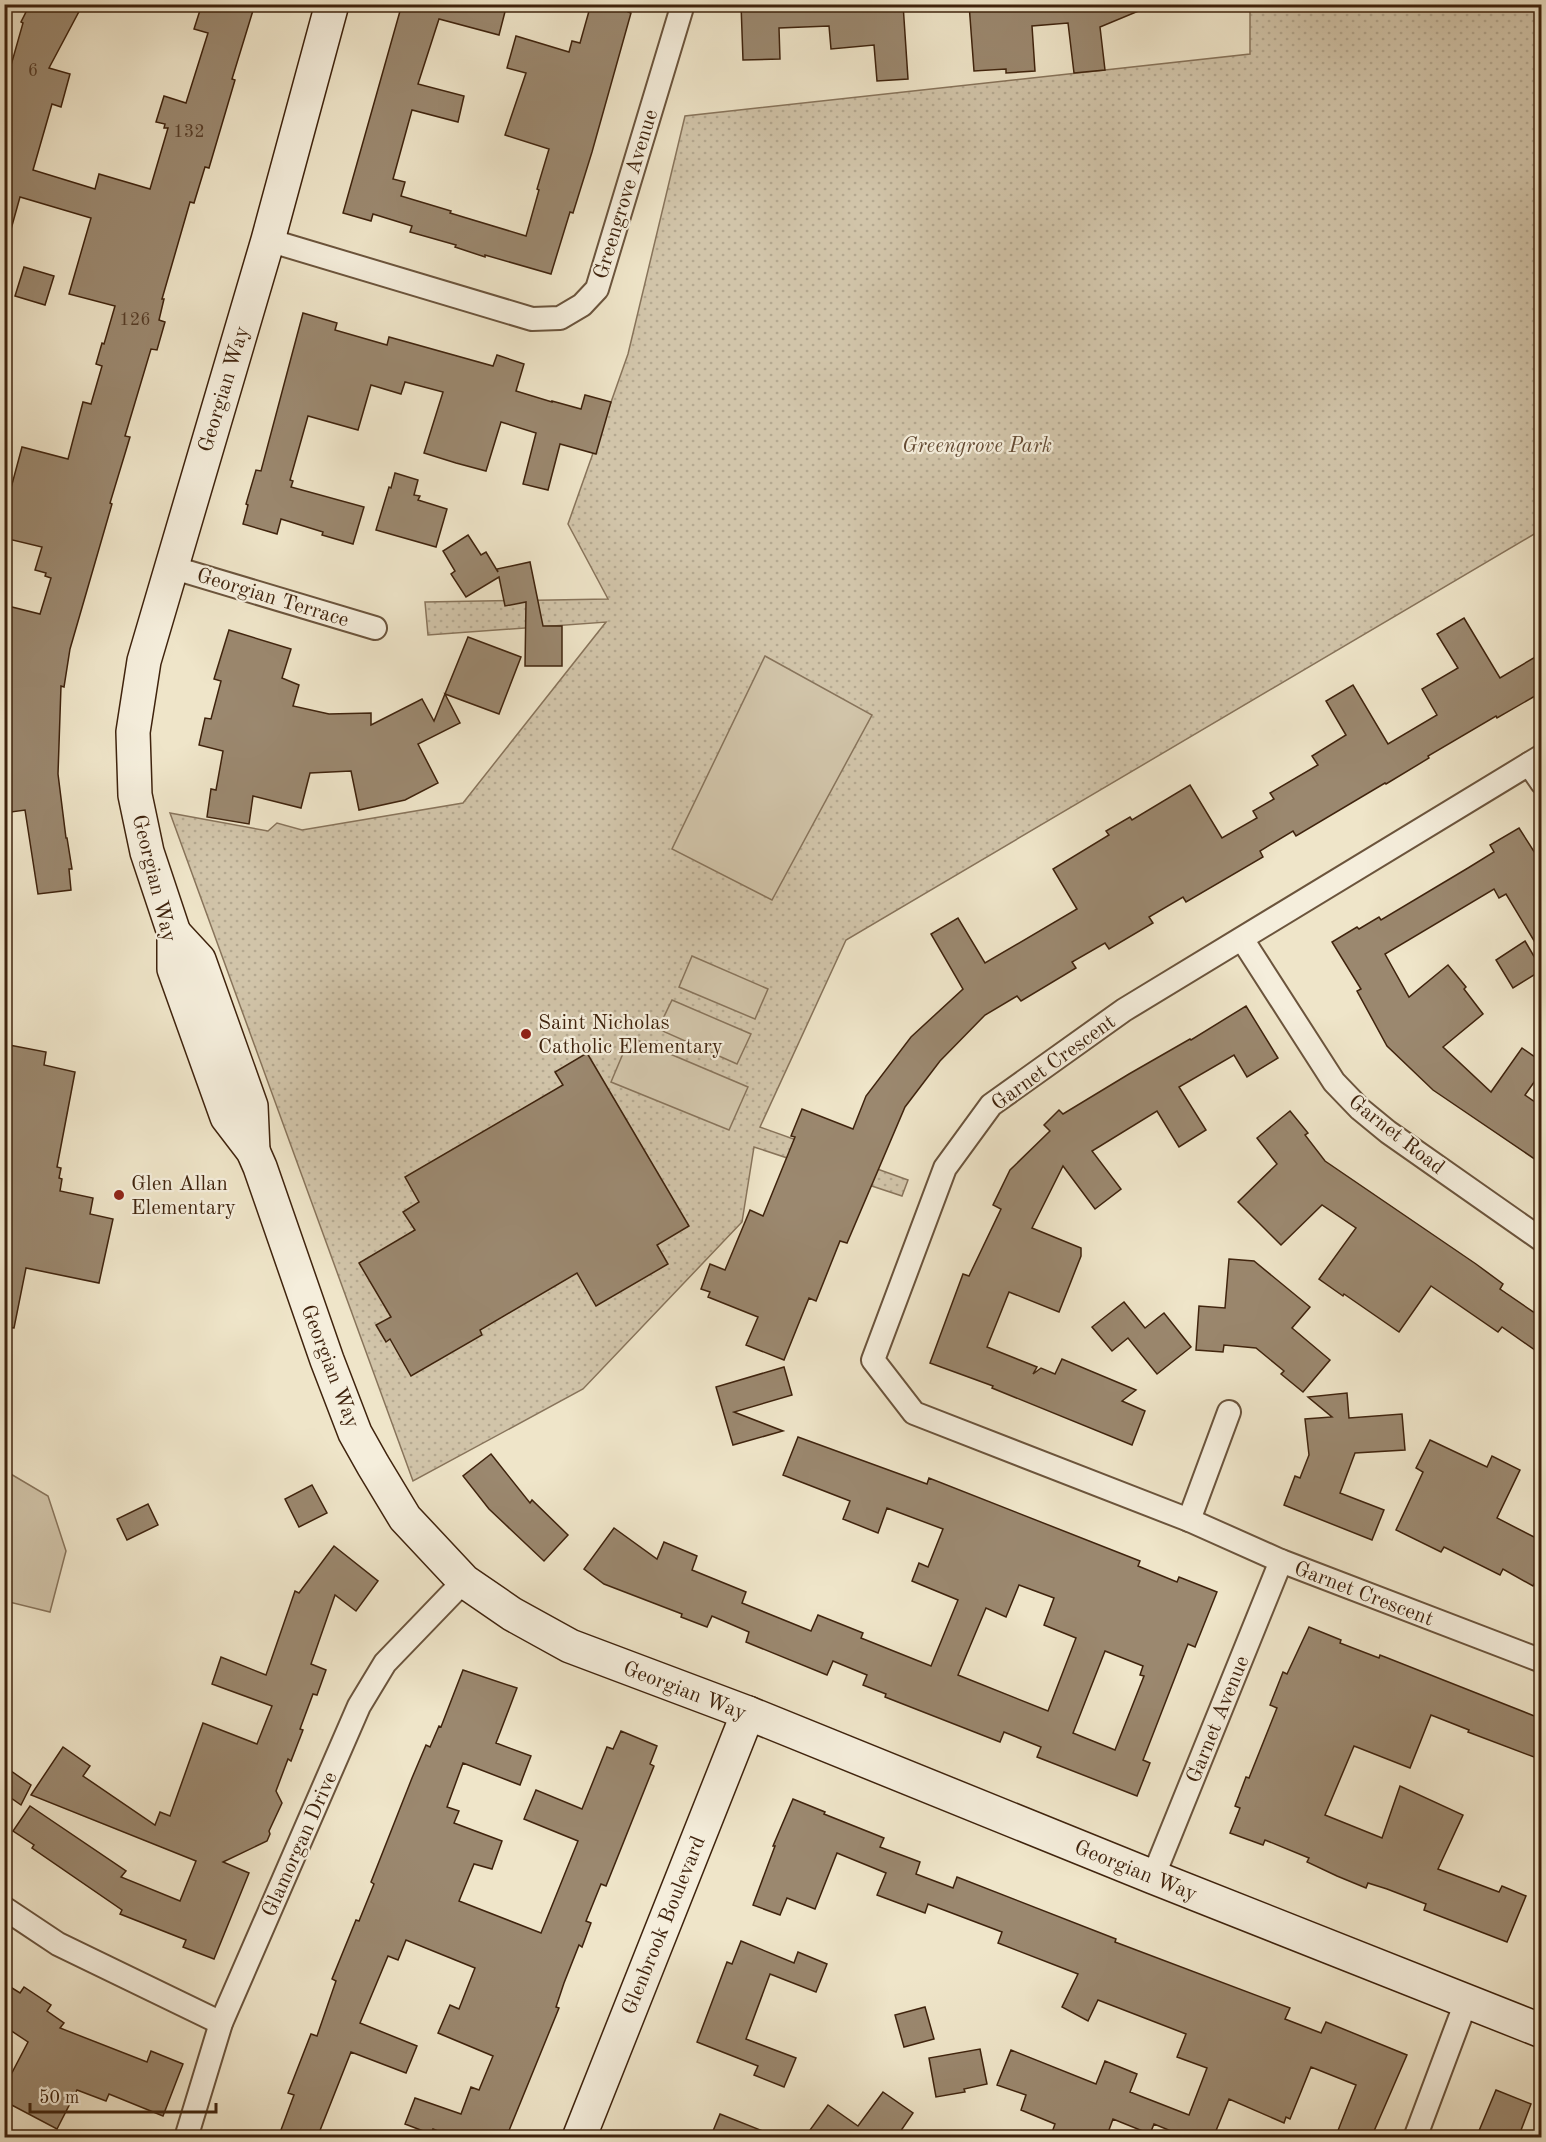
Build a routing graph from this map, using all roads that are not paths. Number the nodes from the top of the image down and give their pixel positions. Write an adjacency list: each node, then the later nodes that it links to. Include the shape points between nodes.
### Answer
1 (332, 4): 3 (street, Georgian Way)
2 (682, 4): 3 (street, Greengrove Avenue, via 597,289 582,305 560,318 532,319)
3 (268, 240): 4 (street, Georgian Way)
4 (171, 567): 5 (street, Georgian Terrace); 13 (street, Georgian Way, via 144,661 133,732 135,795 147,852 174,933 174,969 227,1117 253,1151 355,1433 405,1518)
5 (375, 627)
6 (1535, 760): 7 (street); 8 (street, Garnet Crescent)
7 (1542, 783)
8 (1242, 939): 9 (street, Garnet Road, via 1334,1082 1360,1109); 11 (street, Garnet Crescent, via 1124,1010 991,1105 945,1168 873,1360 914,1413)
9 (1542, 1240)
10 (1229, 1412): 11 (street)
11 (1189, 1520): 12 (street, Garnet Crescent)
12 (1281, 1562): 14 (street, Garnet Crescent); 16 (street, Garnet Avenue)
13 (464, 1581): 15 (street, Georgian Way, via 512,1614 570,1646); 19 (street, Glamorgan Drive, via 385,1663 359,1706)
14 (1542, 1661)
15 (748, 1713): 16 (street, Georgian Way); 22 (street, Glenbrook Boulevard)
16 (1153, 1877): 18 (street, Georgian Way)
17 (4, 1908): 19 (street, via 58,1944)
18 (1466, 2002): 20 (street, Georgian Way); 23 (street)
19 (221, 2023): 21 (street, Glamorgan Drive)
20 (1542, 2031)
21 (186, 2138)
22 (579, 2138)
23 (1415, 2138)

